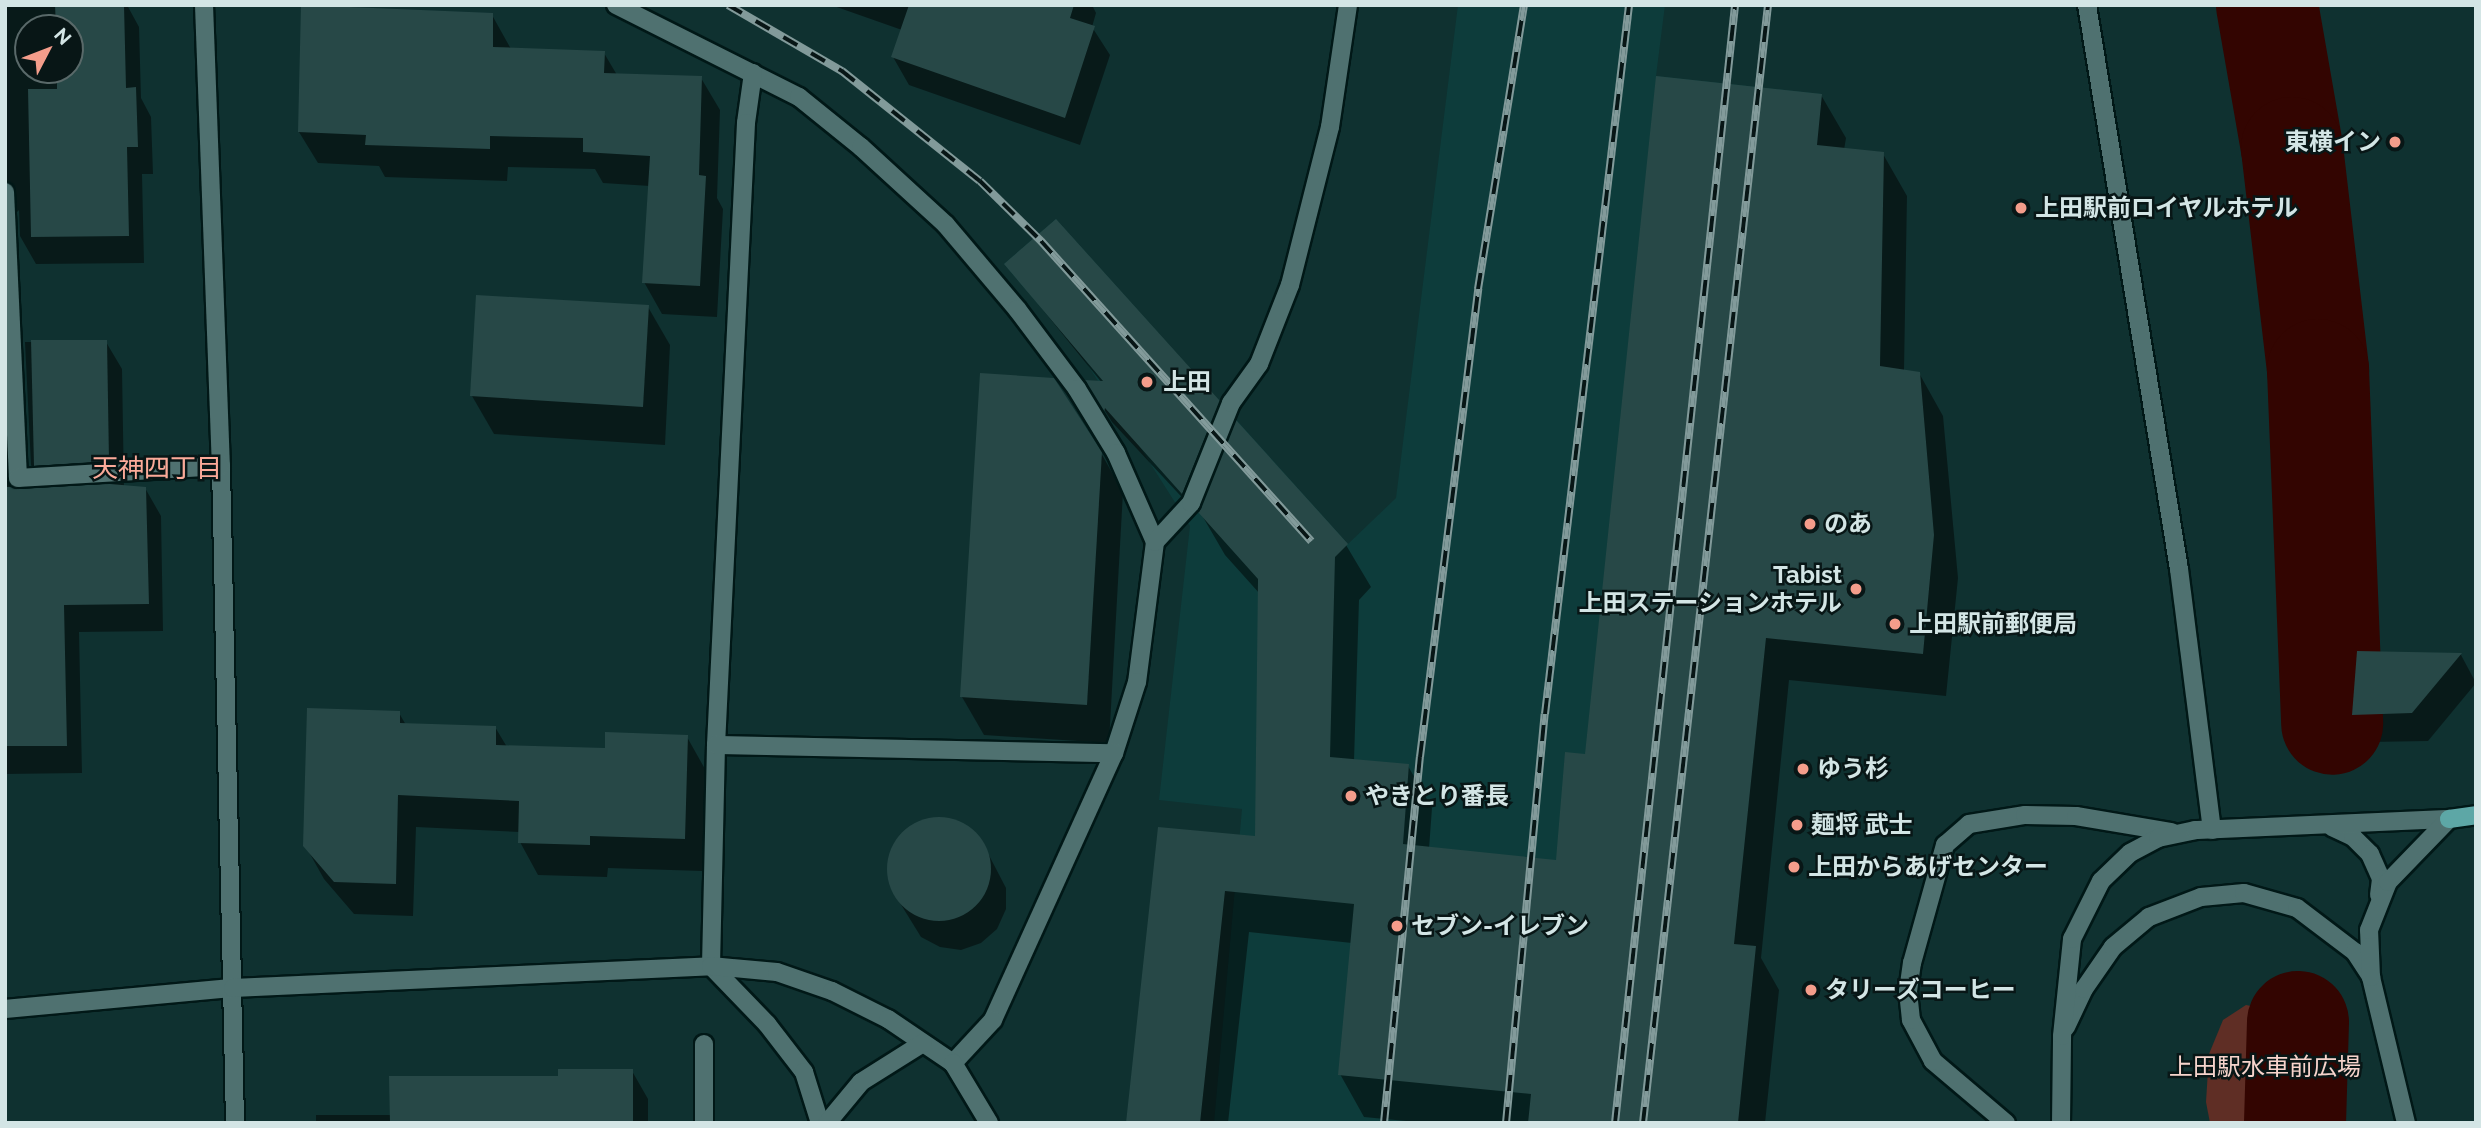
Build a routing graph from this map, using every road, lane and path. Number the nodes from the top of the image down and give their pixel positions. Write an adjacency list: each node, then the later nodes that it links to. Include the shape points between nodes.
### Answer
1 (204, 5): 7 (street)
2 (616, 5): 5 (street)
3 (1348, 5): 8 (street, via 1330,127 1290,285 1259,364 1231,403 1191,503)
4 (2087, 5): 14 (street, via 2179,569)
5 (753, 73): 8 (street, via 799,97 862,147 955,235 1077,389 1116,453); 9 (street, via 746,122)
6 (5, 192): 7 (street, via 18,478)
7 (221, 467): 19 (street)
8 (1155, 542): 10 (street, via 1137,682)
9 (716, 745): 10 (street); 17 (street)
10 (1114, 753): 24 (street, via 993,1020)
11 (2476, 815): 12 (main road)
12 (2449, 818): 13 (street); 16 (street, via 2402,863)
13 (2325, 825): 14 (street); 16 (street, via 2353,837 2370,854 2381,879)
14 (2212, 830): 15 (street)
15 (2175, 832): 21 (street, via 2130,853 2090,897 2072,939); 30 (street, via 2102,819 2025,815 1969,824 1945,845 1912,963 1908,991 1911,1020 1933,1061)
16 (2379, 897): 18 (street, via 2369,930)
17 (711, 966): 19 (street); 22 (street, via 777,972 832,991); 27 (street, via 767,1024 804,1072)
18 (2371, 977): 21 (street, via 2355,952 2297,908 2244,893 2200,897 2149,917 2113,947 2084,989); 32 (street)
19 (233, 988): 20 (street); 25 (street)
20 (5, 1009)
21 (2062, 1036): 31 (street)
22 (923, 1043): 24 (street); 28 (street, via 861,1082)
23 (704, 1044): 26 (street)
24 (953, 1063): 29 (street)
25 (236, 1123)
26 (704, 1123)
27 (820, 1123)
28 (827, 1123)
29 (989, 1123)
30 (2006, 1123)
31 (2061, 1123)
32 (2406, 1123)

